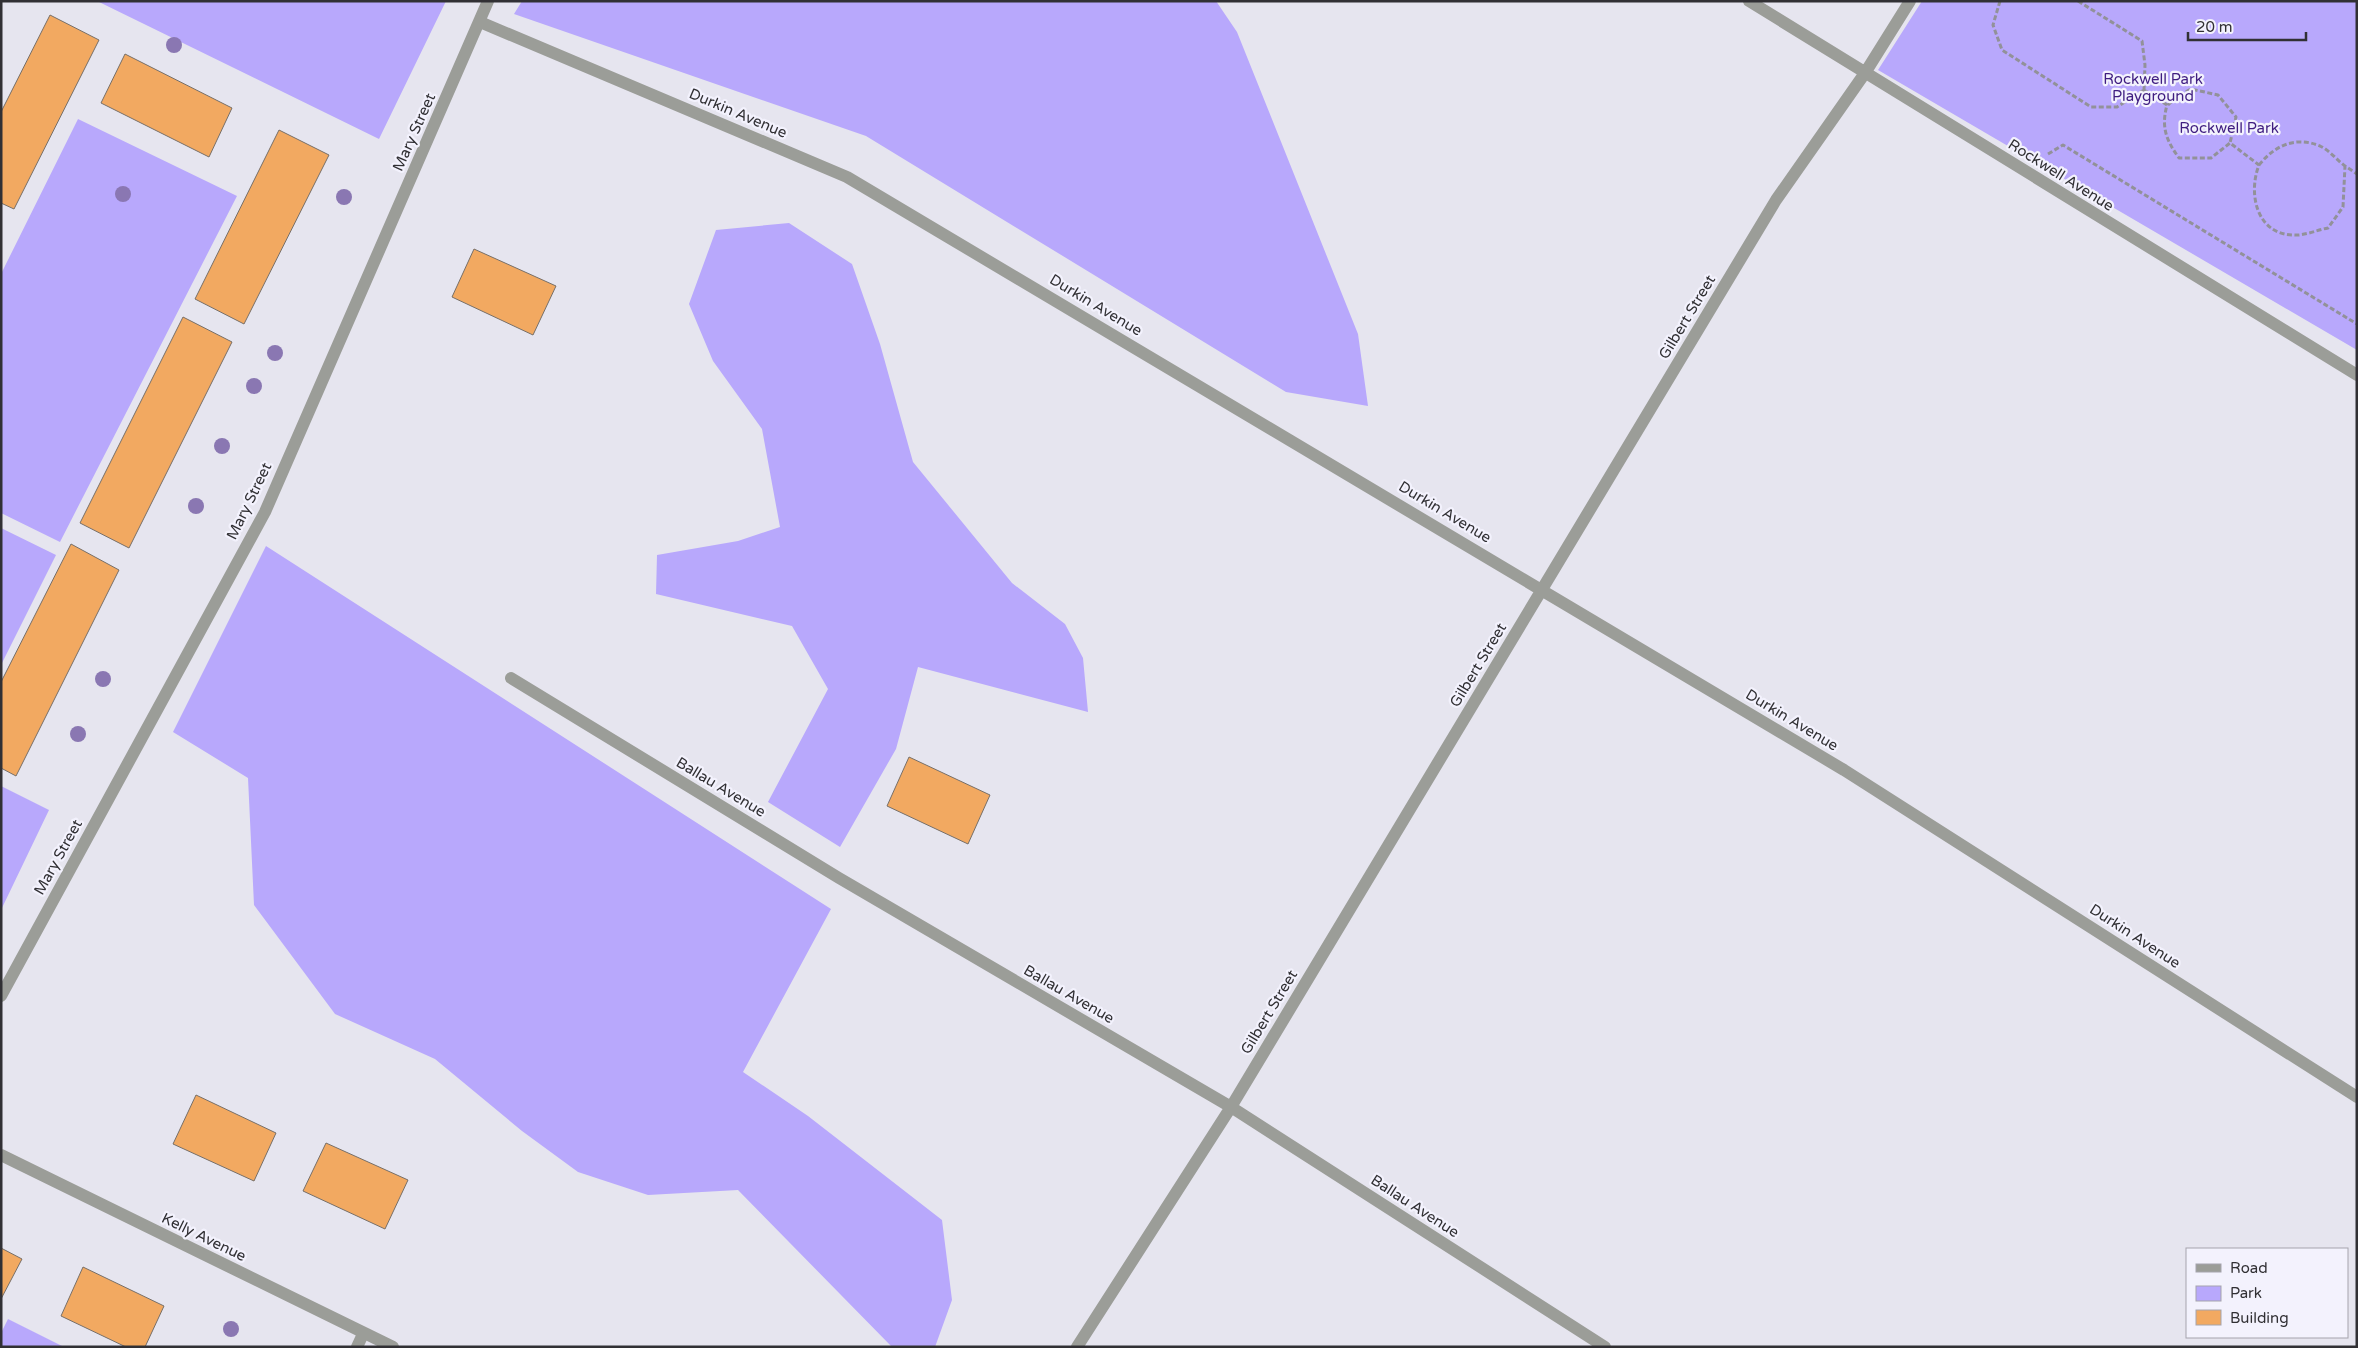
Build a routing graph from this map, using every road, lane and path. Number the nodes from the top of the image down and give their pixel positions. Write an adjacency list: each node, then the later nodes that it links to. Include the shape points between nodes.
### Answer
1 (488, 1): 6 (street, Mary Street)
2 (1749, 1): 7 (street, Rockwell Avenue)
3 (1910, 1): 7 (street, Gilbert Street)
4 (2000, 1): 8 (path, via 1993,25 2002,50 2091,107 2116,107)
5 (2078, 1): 8 (path, via 2142,41)
6 (480, 22): 17 (street, Durkin Avenue, via 847,177); 19 (street, Mary Street, via 265,512)
7 (1865, 73): 16 (street, Rockwell Avenue); 17 (street, Gilbert Street, via 1776,200)
8 (2144, 90): 9 (path)
9 (2168, 105): 10 (path, via 2191,89 2218,94 2236,117); 10 (path, via 2164,117 2167,141 2179,158 2211,158)
10 (2230, 143): 12 (path)
11 (2046, 155): 15 (path, via 2063,145)
12 (2259, 165): 13 (path, via 2269,153 2294,141 2321,147); 13 (path, via 2253,180 2255,208 2273,229 2293,235 2328,228 2343,206)
13 (2344, 166): 14 (path)
14 (2357, 174)
15 (2357, 324)
16 (2357, 375)
17 (1543, 589): 20 (street, Durkin Avenue, via 1844,770); 21 (street, Gilbert Street)
18 (511, 678): 21 (street, Ballau Avenue, via 839,878)
19 (1, 996)
20 (2357, 1097)
21 (1231, 1107): 26 (street, Gilbert Street); 27 (street, Ballau Avenue)
22 (1, 1156): 23 (street, Kelly Avenue)
23 (363, 1334): 24 (street); 25 (street, Kelly Avenue)
24 (357, 1347)
25 (392, 1347)
26 (1077, 1347)
27 (1605, 1347)

